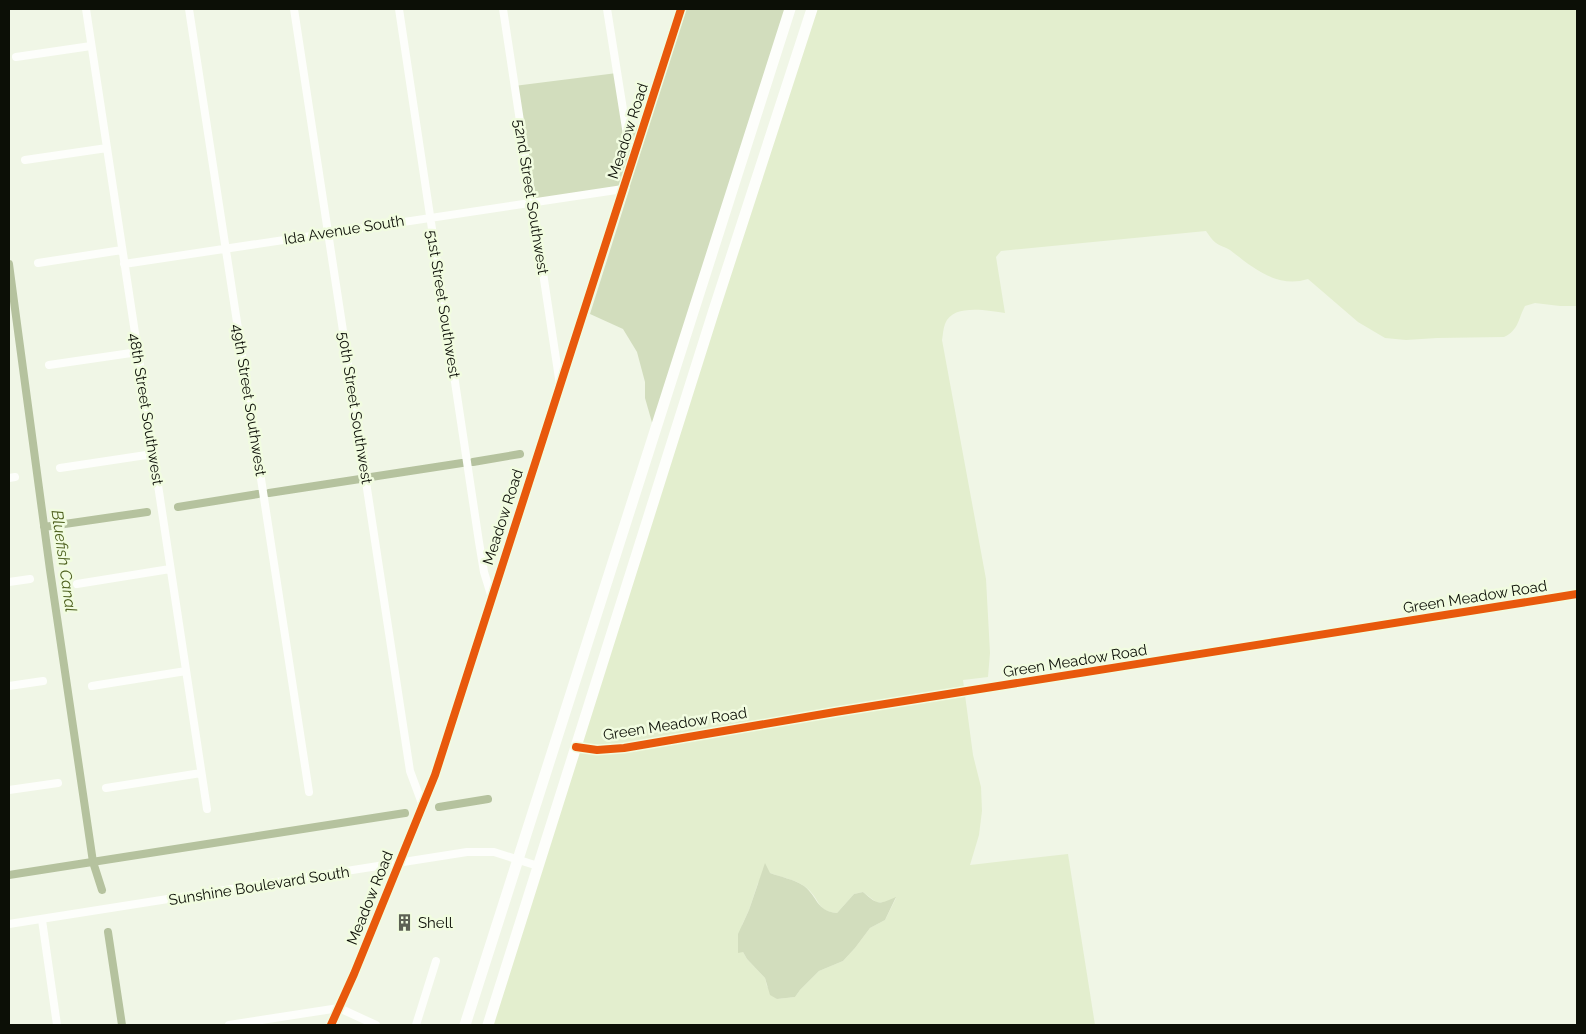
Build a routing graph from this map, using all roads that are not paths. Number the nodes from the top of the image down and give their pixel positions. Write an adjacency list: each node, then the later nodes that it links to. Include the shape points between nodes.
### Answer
1 (86, 9): 10 (street, 48th Street Southwest)
2 (189, 9): 19 (street, 49th Street Southwest)
3 (294, 9): 18 (street, 50th Street Southwest)
4 (399, 9): 17 (street, 51st Street Southwest)
5 (503, 9): 16 (street, 52nd Street Southwest)
6 (607, 9): 13 (street, via 628,141)
7 (681, 9): 13 (street, Meadow Road)
8 (790, 9): 46 (highway)
9 (812, 9): 38 (highway)
10 (91, 46): 11 (street); 12 (street, 48th Street Southwest)
11 (16, 57)
12 (106, 148): 14 (street); 20 (street, 48th Street Southwest)
13 (636, 150): 15 (street, Meadow Road)
14 (24, 160)
15 (623, 189): 16 (street, Ida Avenue South); 25 (street, Meadow Road)
16 (532, 202): 17 (street, Ida Avenue South); 25 (street, 52nd Street Southwest)
17 (430, 217): 18 (street, Ida Avenue South); 33 (street, 51st Street Southwest, via 479,542)
18 (328, 232): 19 (street, Ida Avenue South); 44 (street, 50th Street Southwest, via 410,771)
19 (226, 248): 22 (street, Ida Avenue South); 43 (street, 49th Street Southwest)
20 (122, 250): 21 (street); 22 (street, 48th Street Southwest)
21 (38, 263)
22 (124, 264): 23 (street, 48th Street Southwest)
23 (138, 352): 24 (street); 26 (street, 48th Street Southwest)
24 (50, 365)
25 (560, 386): 33 (street, Meadow Road)
26 (153, 454): 27 (street); 28 (street, 48th Street Southwest)
27 (60, 468)
28 (170, 569): 31 (street); 34 (street, 48th Street Southwest)
29 (30, 579): 30 (street)
30 (9, 582)
31 (77, 584)
32 (1577, 594): 38 (street, Green Meadow Road, via 624,748 597,750)
33 (492, 598): 44 (street, Meadow Road)
34 (186, 671): 37 (street); 39 (street, 48th Street Southwest)
35 (43, 681): 36 (street)
36 (9, 686)
37 (92, 686)
38 (576, 747): 48 (highway)
39 (201, 773): 41 (street); 45 (street, 48th Street Southwest)
40 (58, 783): 42 (street)
41 (106, 788)
42 (9, 790)
43 (309, 792)
44 (423, 806): 47 (street, Meadow Road)
45 (207, 809)
46 (517, 859): 47 (street, Sunshine Boulevard South, via 494,852 477,852); 48 (street, Sunshine Boulevard South); 58 (highway)
47 (400, 864): 49 (street, Sunshine Boulevard South); 52 (street, Meadow Road)
48 (538, 866): 59 (highway)
49 (42, 920): 50 (street, Sunshine Boulevard South); 53 (street)
50 (9, 924)
51 (436, 960): 57 (street)
52 (339, 1008): 54 (street); 55 (street, Meadow Road); 56 (street)
53 (57, 1025)
54 (229, 1025)
55 (331, 1025)
56 (376, 1025)
57 (416, 1025)
58 (465, 1025)
59 (488, 1025)

